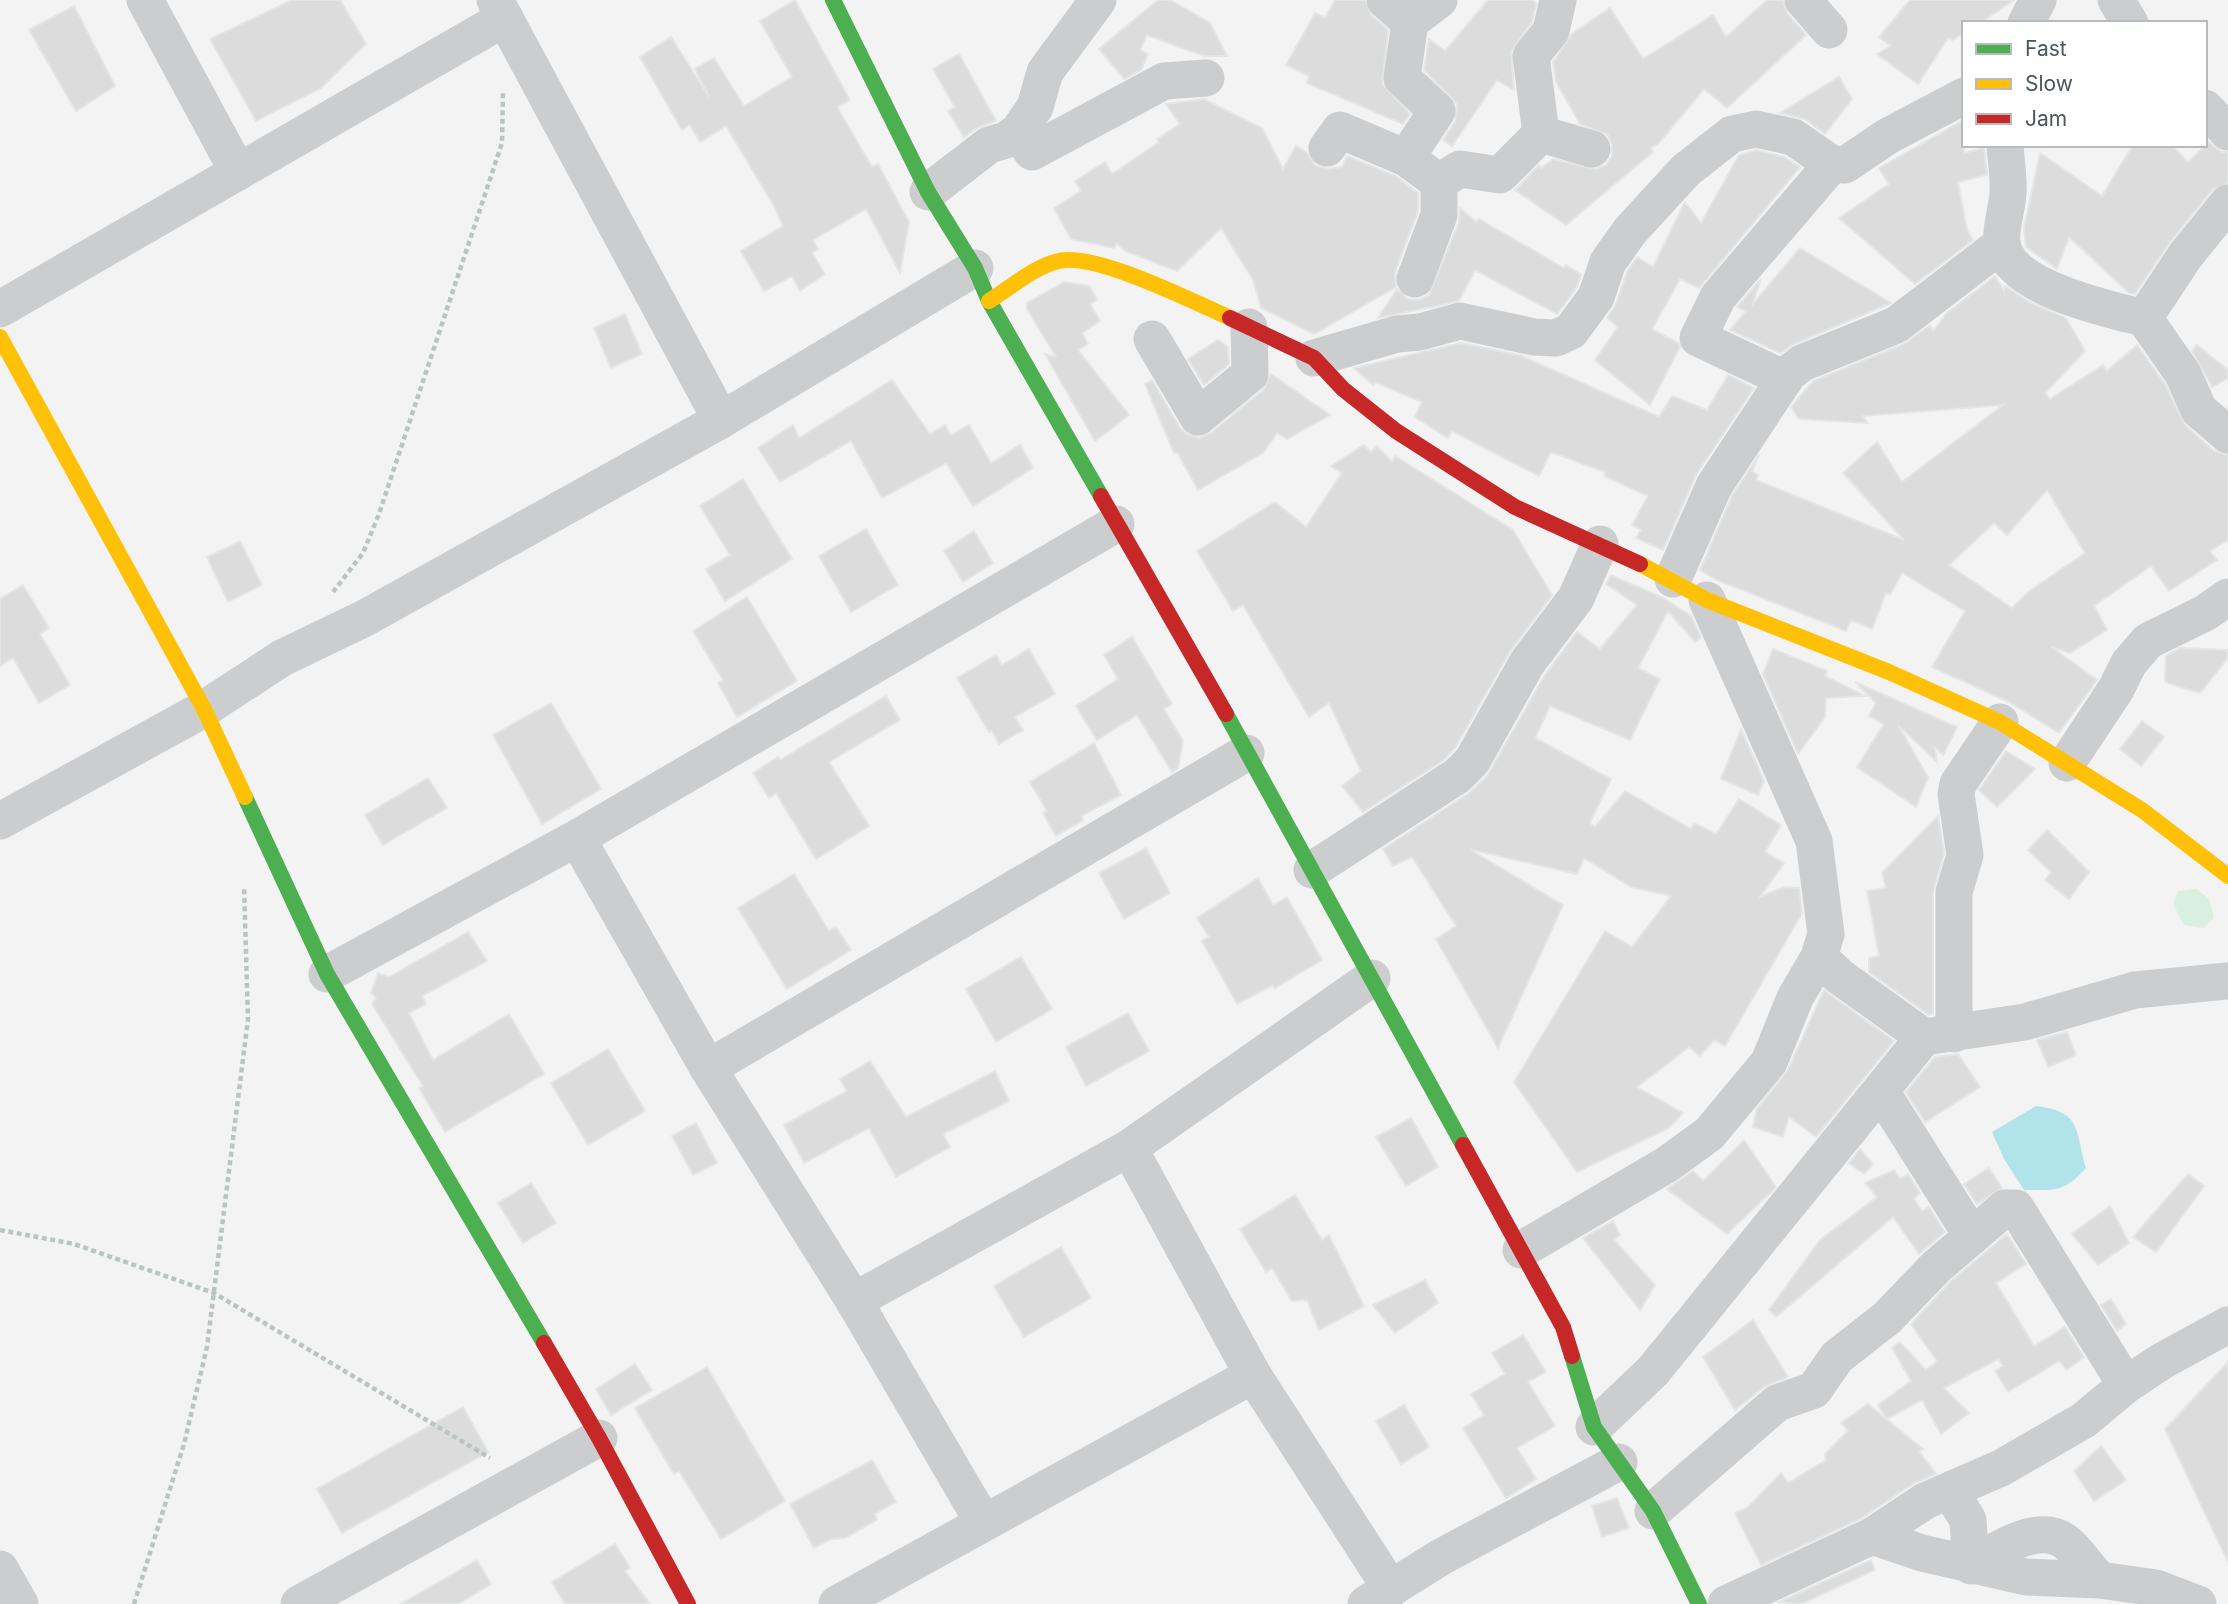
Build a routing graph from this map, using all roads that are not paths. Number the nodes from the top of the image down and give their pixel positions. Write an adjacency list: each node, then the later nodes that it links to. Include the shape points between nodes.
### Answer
1 (145, 0): 25 (street)
2 (833, 0): 27 (street)
3 (1098, 0): 17 (street, via 1045,72 1035,107)
4 (1439, 0): 10 (street)
5 (1558, 0): 19 (street, via 1551,31 1531,56)
6 (1803, 0): 13 (street)
7 (2038, 0): 11 (street)
8 (2116, 0): 12 (street)
9 (500, 9): 25 (street); 39 (street)
10 (1398, 11): 23 (street, via 1402,78 1437,111)
11 (2027, 21)
12 (2129, 21)
13 (1829, 30)
14 (1206, 78): 17 (street, via 1164,81 1032,152)
15 (1962, 97): 24 (street, via 1845,165)
16 (2207, 110): 18 (street)
17 (1018, 132): 27 (street, via 989,145)
18 (2228, 132)
19 (1541, 134): 22 (street); 26 (street, via 1500,175 1460,169)
20 (2005, 147): 29 (street, via 2008,192)
21 (1327, 148): 23 (street, via 1340,130)
22 (1592, 149)
23 (1406, 158): 26 (street)
24 (1832, 164): 37 (street, via 1793,137 1756,129 1732,134 1686,170 1630,231 1608,262 1596,297 1571,331 1556,338 1460,321); 38 (street, via 1718,297 1698,338)
25 (238, 172): 32 (street)
26 (1438, 182): 30 (street, via 1439,215)
27 (928, 192): 31 (street)
28 (2228, 202): 33 (street)
29 (2002, 244): 33 (street, via 2031,281); 38 (street, via 1896,325 1802,363)
30 (1415, 279)
31 (982, 285): 34 (street, via 1060,260 1080,261 1138,277); 39 (street); 41 (street)
32 (0, 309)
33 (2144, 318): 40 (street, via 2183,374 2199,410)
34 (1249, 327): 36 (street, via 1250,374 1198,417); 37 (street)
35 (0, 337): 46 (street)
36 (1152, 339)
37 (1314, 358): 42 (street, via 1343,389 1396,431 1516,507)
38 (1785, 379): 43 (street, via 1714,486)
39 (722, 420): 46 (street, via 365,618 282,658)
40 (2228, 435)
41 (1116, 524): 48 (street); 51 (street)
42 (1600, 544): 43 (street); 52 (street, via 1576,598 1527,663 1472,761 1457,776)
43 (1673, 579): 45 (street)
44 (2228, 597): 49 (street, via 2148,641 2129,663)
45 (1707, 600): 47 (street); 54 (street, via 1814,841 1826,934)
46 (204, 709): 50 (street); 55 (street)
47 (2000, 722): 49 (street); 58 (street, via 1958,784 1956,794 1965,855 1954,892)
48 (1246, 753): 52 (street); 59 (street)
49 (2067, 763): 53 (street, via 2142,810)
50 (0, 821)
51 (577, 838): 55 (street); 59 (street)
52 (1312, 870): 56 (street)
53 (2228, 876)
54 (1819, 957): 58 (street, via 1839,976); 63 (street, via 1795,998 1769,1062 1709,1134 1657,1171)
55 (327, 974): 69 (street)
56 (1372, 978): 61 (street); 63 (street)
57 (2228, 981): 58 (street, via 2135,990 2025,1022)
58 (1939, 1035): 60 (street)
59 (708, 1068): 64 (street)
60 (1882, 1093): 62 (street); 68 (street, via 1653,1371)
61 (1129, 1148): 64 (street); 66 (street)
62 (1972, 1236): 67 (street, via 2005,1208 2016,1208); 72 (street, via 1886,1318 1837,1357 1814,1390 1777,1404)
63 (1521, 1250): 68 (street, via 1563,1327)
64 (854, 1301): 73 (street)
65 (2228, 1325): 67 (street)
66 (1254, 1375): 73 (street); 77 (street)
67 (2126, 1385): 71 (street, via 2084,1420 2001,1468)
68 (1594, 1427): 70 (street)
69 (599, 1438): 79 (street); 80 (street)
70 (1619, 1462): 72 (street); 77 (street)
71 (1950, 1491): 74 (street, via 1925,1501); 75 (street, via 1968,1520)
72 (1653, 1511): 82 (street)
73 (983, 1522): 81 (street)
74 (1872, 1536): 75 (street); 83 (street)
75 (1971, 1566): 84 (street, via 2004,1544 2040,1535 2066,1542 2100,1580 2156,1588)
76 (0, 1569): 78 (street)
77 (1378, 1596)
78 (20, 1604)
79 (299, 1604)
80 (688, 1604)
81 (837, 1604)
82 (1699, 1604)
83 (1726, 1604)
84 (2198, 1604)

